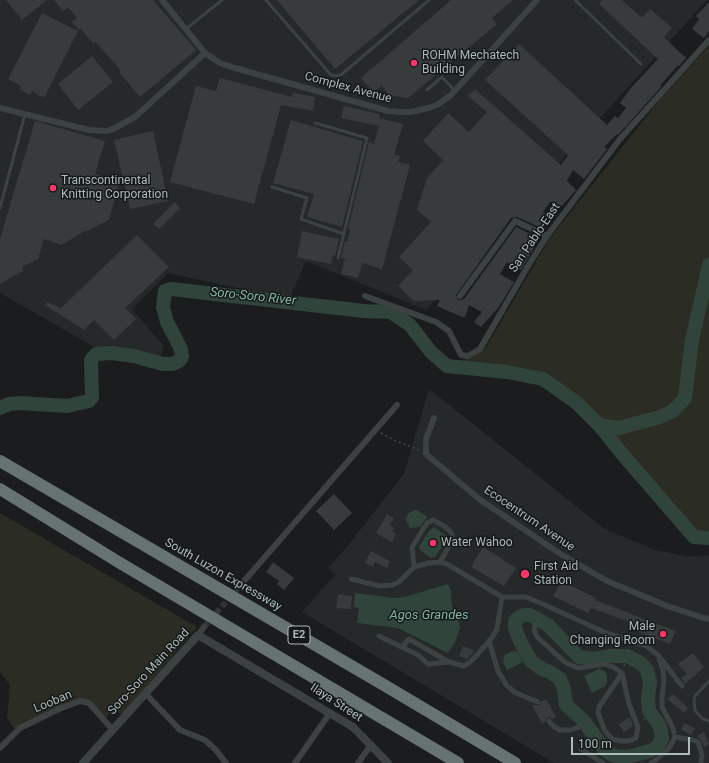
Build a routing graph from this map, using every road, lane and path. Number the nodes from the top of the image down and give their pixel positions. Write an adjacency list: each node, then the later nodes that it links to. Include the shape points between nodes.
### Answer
1 (162, 0): 7 (street, Complex Avenue)
2 (222, 0): 7 (lane)
3 (266, 0): 4 (lane, via 330,75 337,76)
4 (429, 0)
5 (537, 0): 12 (street, Complex Avenue)
6 (575, 0): 10 (lane)
7 (186, 30): 9 (street, Complex Avenue)
8 (709, 40): 19 (street, San Pablo-East, via 620,139)
9 (205, 53): 12 (street, Complex Avenue, via 220,63 235,68 388,111 411,112 428,108); 14 (street, via 135,117 113,129 89,130)
10 (641, 64)
11 (427, 90): 12 (lane, via 442,77)
12 (455, 91)
13 (0, 108): 14 (street)
14 (25, 114): 17 (lane)
15 (316, 123): 18 (lane, via 367,138)
16 (272, 188): 18 (lane, via 307,198 301,219)
17 (0, 208)
18 (344, 234): 20 (lane)
19 (547, 236): 21 (street, San Pablo-East, via 486,340 468,356 461,355 449,331 436,322); 22 (street, via 515,221)
20 (338, 258)
21 (365, 296)
22 (460, 296)
23 (397, 405): 25 (street)
24 (434, 418): 26 (street, via 426,439)
25 (376, 430): 26 (path); 32 (street)
26 (426, 454): 35 (street, Ecocentrum Avenue, via 479,499 559,553 607,581 667,606)
27 (0, 461): 70 (highway, South Luzon Expressway / E2)
28 (0, 489): 69 (highway, E2)
29 (440, 562): 30 (street); 30 (street, via 451,542 452,534 433,520 428,523 412,547); 33 (street, via 453,567)
30 (414, 567): 31 (street, via 399,582 392,585 380,586)
31 (351, 579)
32 (245, 580)
33 (502, 597): 34 (street, via 526,597); 41 (street, via 497,629)
34 (545, 604): 36 (path); 40 (street, via 604,632)
35 (709, 619)
36 (535, 626): 45 (street, via 537,636 566,664 578,668 604,664)
37 (204, 627): 38 (street)
38 (198, 634): 47 (street, Soro-Soro Main Road); 49 (street, Soro-Soro Main Road)
39 (379, 636): 42 (street)
40 (631, 641): 43 (street, via 646,646); 45 (path)
41 (489, 642): 44 (street, via 464,666); 50 (street, via 498,671 507,686 516,693)
42 (402, 647): 44 (street, via 418,655 428,664); 44 (street, via 409,639)
43 (658, 655): 48 (street); 51 (street, via 664,679)
44 (450, 662)
45 (622, 674): 53 (street, via 599,707); 56 (street, via 629,704)
46 (709, 681): 55 (lane, via 695,696 694,701 697,713)
47 (284, 685): 52 (street, Ilaya Street)
48 (682, 686)
49 (146, 694): 58 (street, Soro-Soro Main Road); 65 (street, via 180,730 205,740)
50 (538, 702)
51 (662, 707): 56 (path); 59 (street)
52 (330, 713): 60 (street, Ilaya Street, via 353,727); 66 (street)
53 (599, 718): 56 (street, via 612,739 622,741 636,738); 57 (path)
54 (549, 721): 57 (street, via 560,730)
55 (709, 721)
56 (638, 723)
57 (579, 727)
58 (112, 729): 61 (street, Looban, via 89,703 80,701 20,728); 64 (street, Soro-Soro Main Road)
59 (675, 737): 63 (street); 73 (street, via 698,742 702,755)
60 (371, 745): 67 (street); 68 (street, Ilaya Street)
61 (0, 748)
62 (581, 749): 71 (street)
63 (657, 761): 72 (street)
64 (83, 763)
65 (226, 763)
66 (295, 763)
67 (358, 763)
68 (388, 763)
69 (458, 763)
70 (515, 763)
71 (603, 763)
72 (650, 763)
73 (701, 763)

